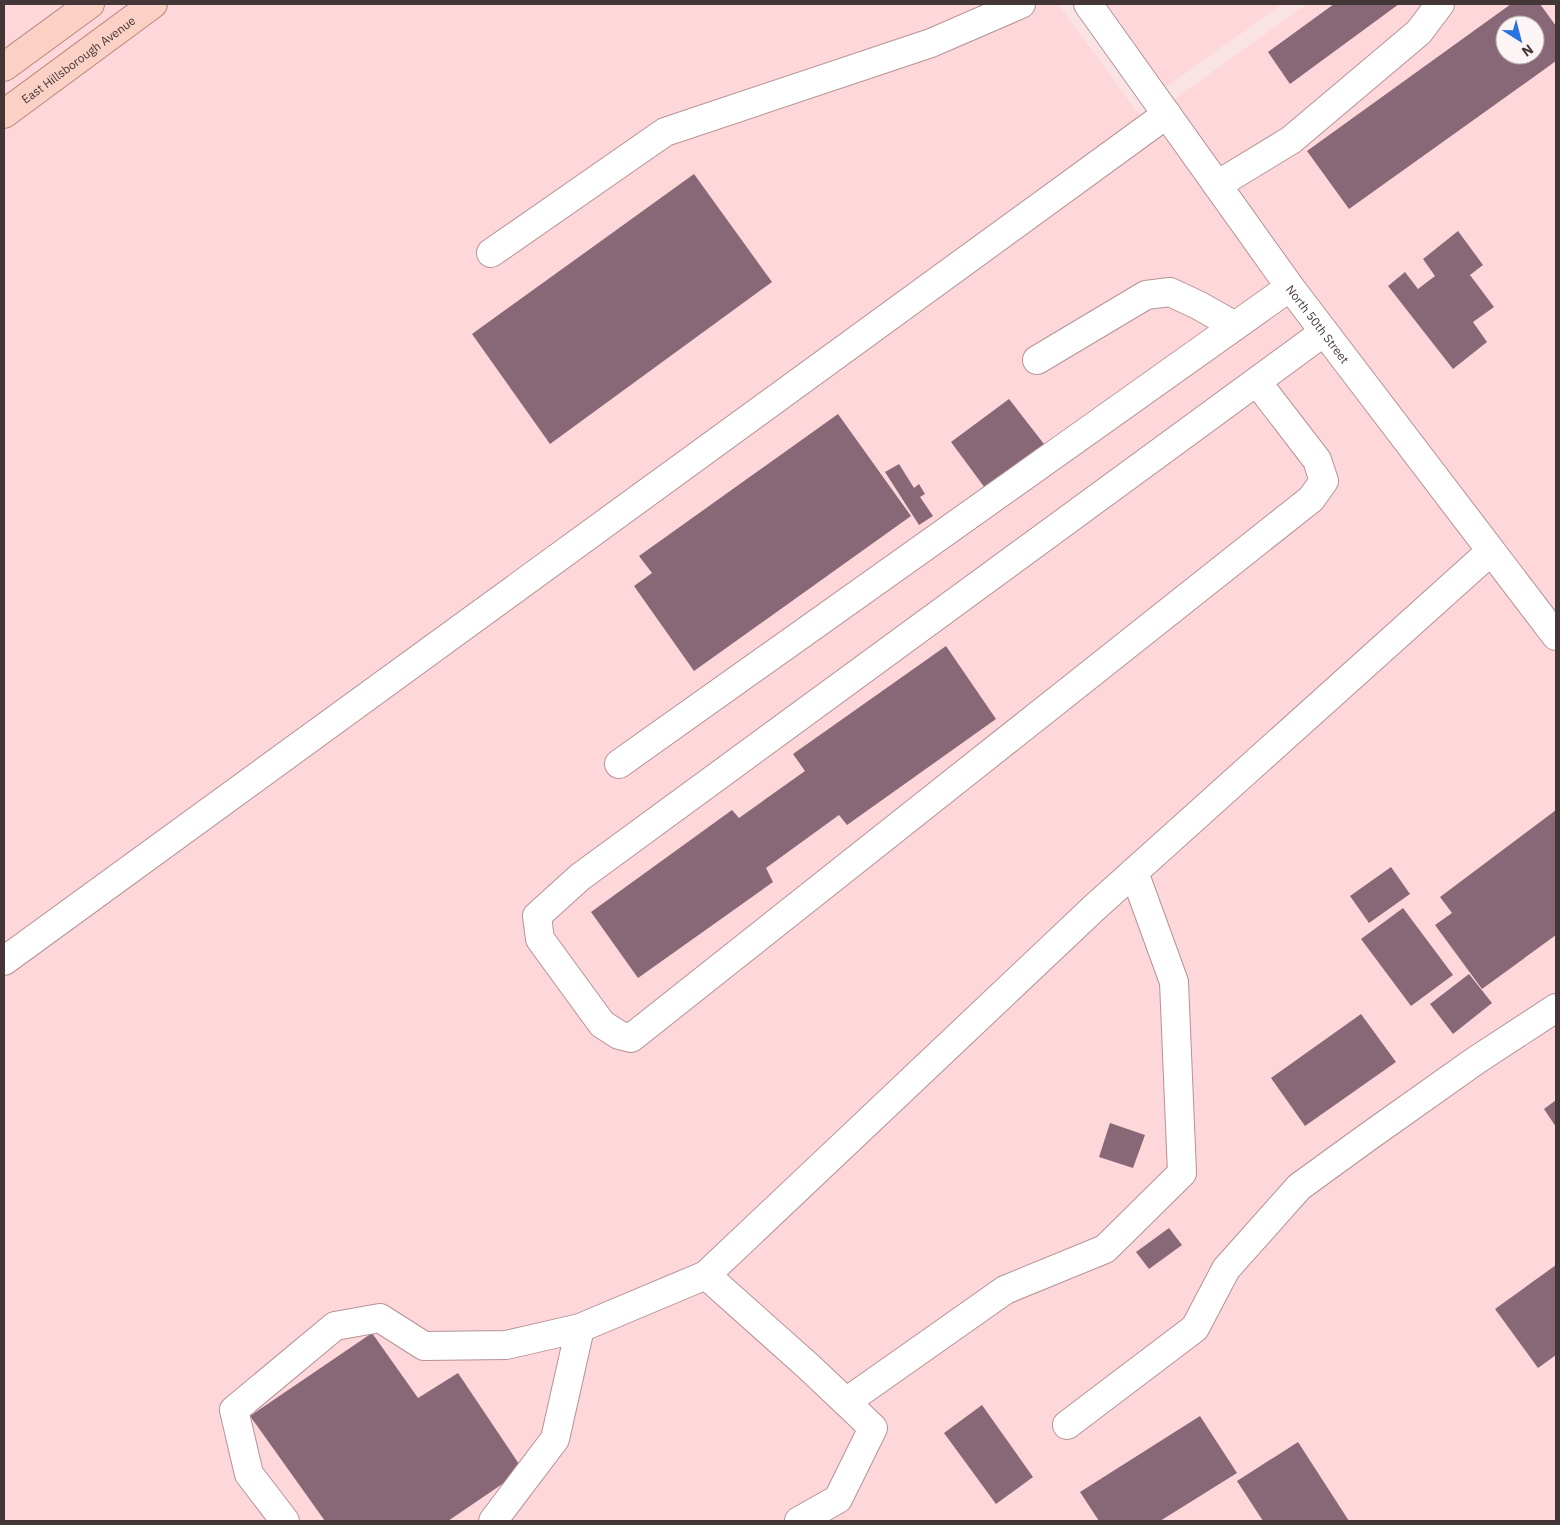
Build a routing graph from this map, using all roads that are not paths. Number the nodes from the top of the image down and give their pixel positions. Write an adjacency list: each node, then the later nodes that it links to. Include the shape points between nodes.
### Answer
1 (90, 4): 6 (main road)
2 (153, 4): 7 (main road, East Hillsborough Avenue)
3 (1021, 4): 10 (street, via 931,43 666,132)
4 (1088, 4): 8 (street, North 50th Street)
5 (1440, 4): 9 (street, via 1419,32 1291,140)
6 (4, 67)
7 (4, 114)
8 (1167, 114): 9 (street, North 50th Street); 20 (street)
9 (1217, 185): 11 (street, North 50th Street)
10 (492, 253)
11 (1290, 287): 12 (street); 13 (street, North 50th Street)
12 (1234, 326): 14 (street, via 1170,292 1146,295); 18 (street)
13 (1324, 332): 15 (street); 16 (street, North 50th Street)
14 (1038, 360)
15 (1257, 382): 15 (street, via 580,877 537,916 540,939 602,1024 619,1035 631,1038 1311,499 1324,480 1317,460)
16 (1491, 551): 17 (street, North 50th Street); 19 (street)
17 (1556, 636)
18 (619, 764)
19 (1134, 872): 22 (street); 24 (street, via 1174,982 1182,1173 1105,1249 1005,1290)
20 (4, 961)
21 (1556, 1008): 25 (street, via 1459,1072 1299,1187 1226,1269 1195,1328)
22 (706, 1275): 23 (street); 24 (street)
23 (580, 1328): 26 (street, via 506,1345 424,1346 380,1318 335,1326 234,1410 250,1474); 27 (street, via 555,1439)
24 (846, 1402): 28 (street, via 873,1428 838,1499)
25 (1068, 1425)
26 (285, 1521)
27 (493, 1521)
28 (799, 1521)

